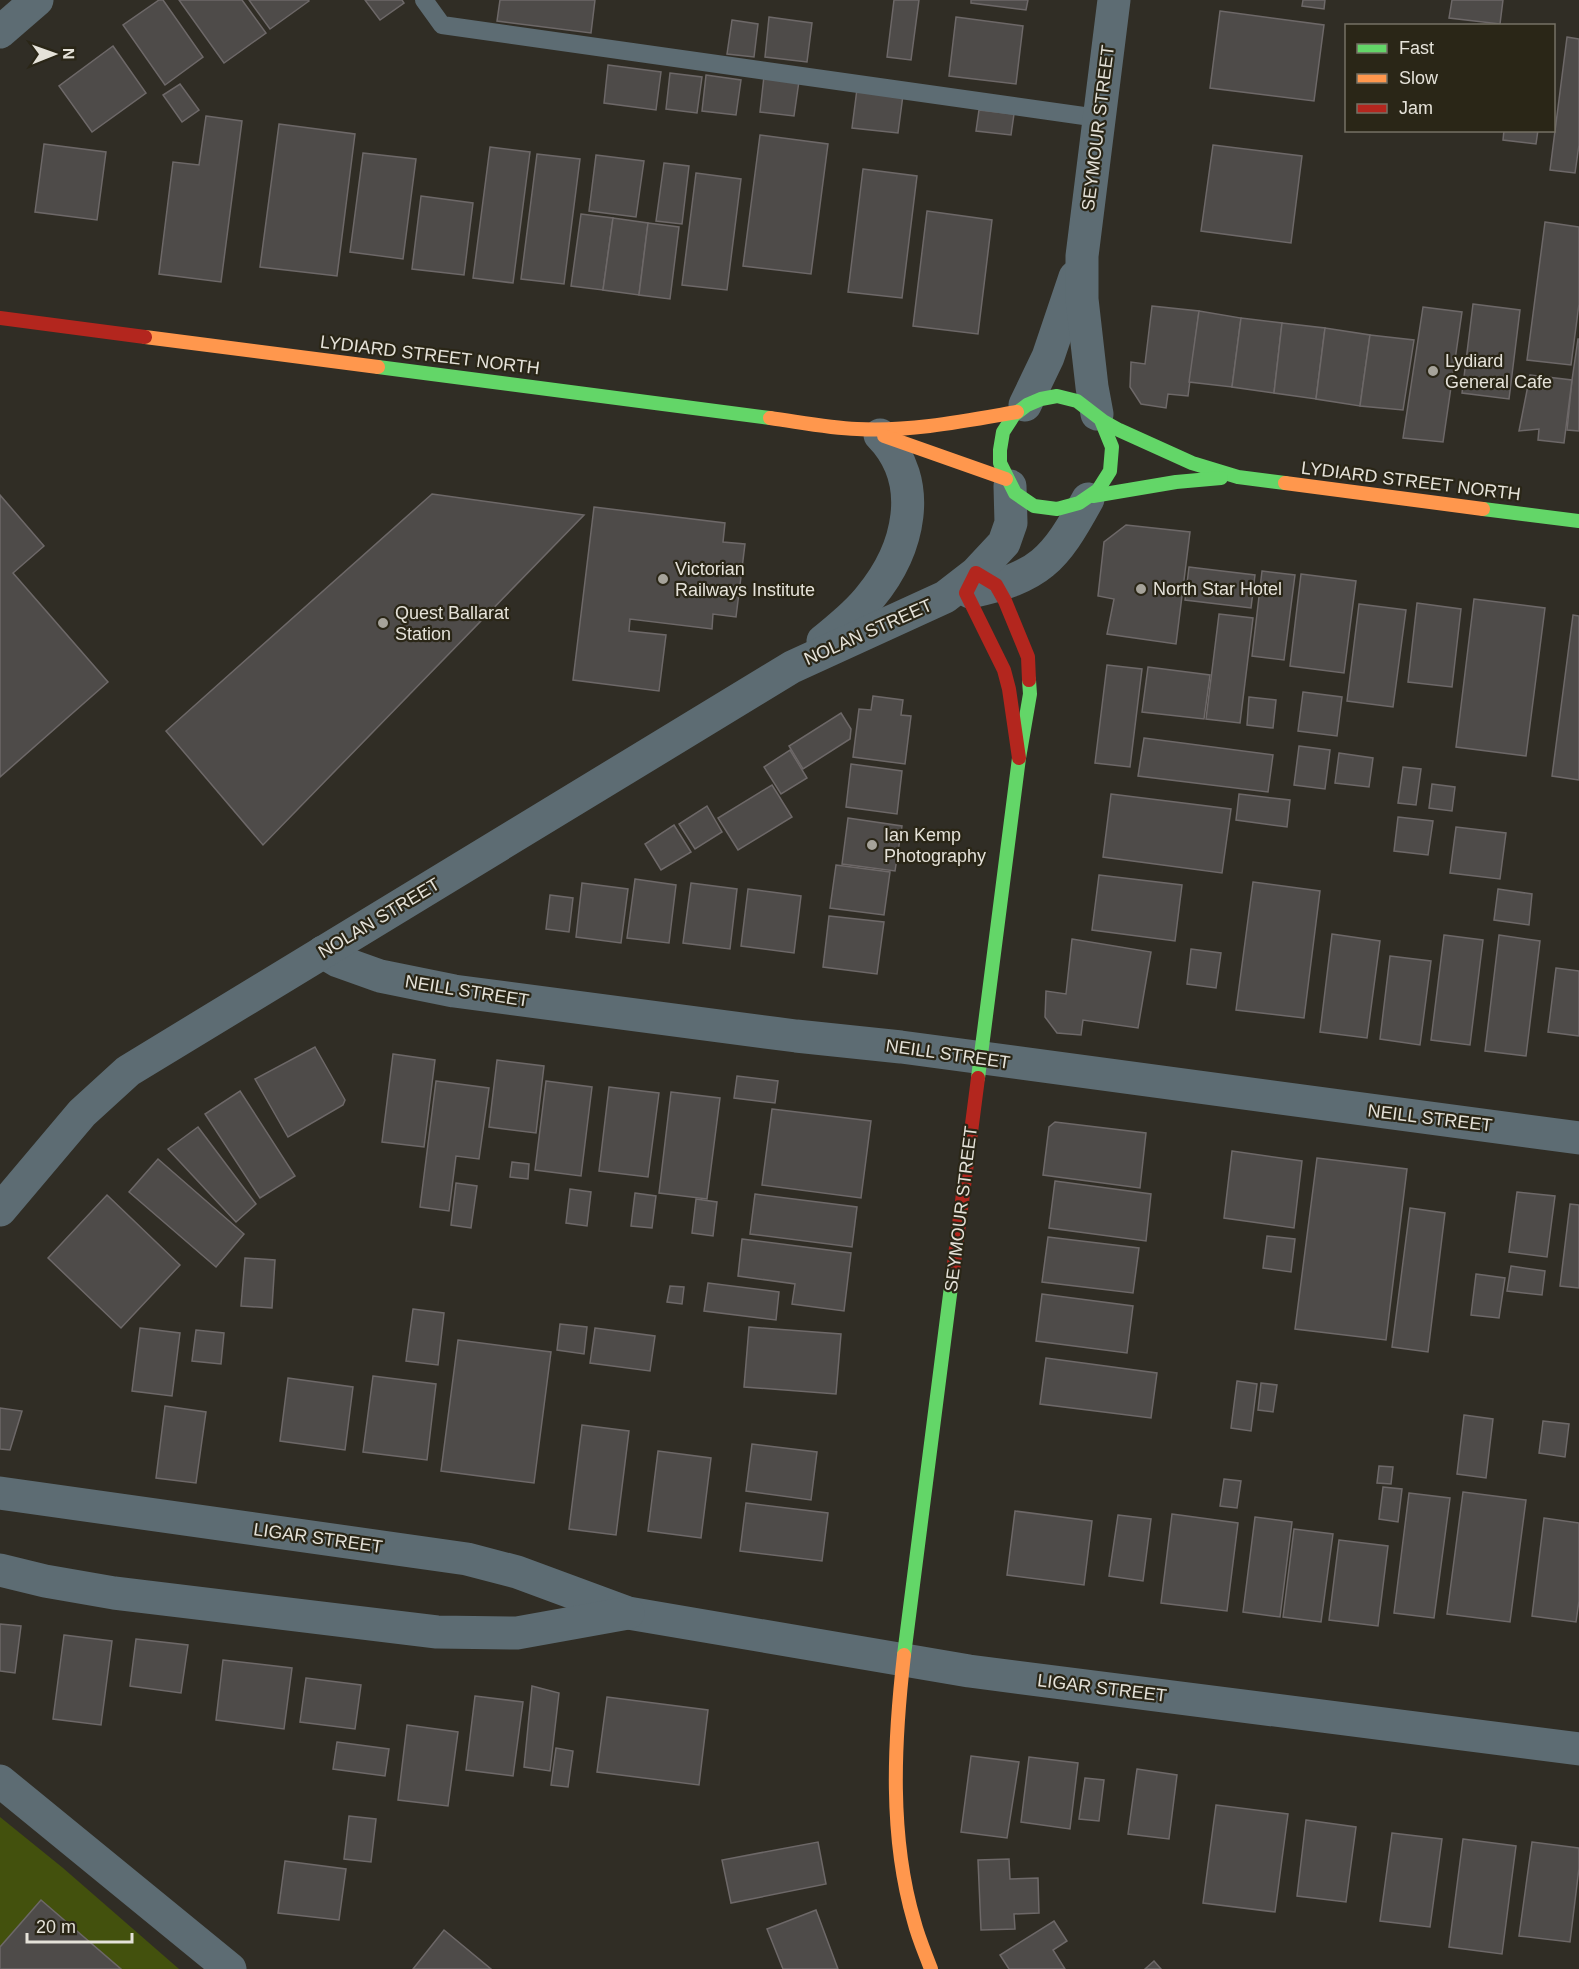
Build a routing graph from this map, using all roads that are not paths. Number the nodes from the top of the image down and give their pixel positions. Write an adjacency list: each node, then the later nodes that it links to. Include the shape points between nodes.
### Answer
1 (36, 0): 4 (street)
2 (424, 0): 5 (lane, via 442,25)
3 (1114, 0): 5 (street, SEYMOUR STREET)
4 (0, 32)
5 (1098, 118): 6 (street, SEYMOUR STREET)
6 (1082, 256): 8 (street, SEYMOUR STREET, via 1048,357); 9 (street, SEYMOUR STREET, via 1089,370)
7 (0, 318): 10 (street, LYDIARD STREET NORTH)
8 (1021, 409): 9 (street, via 1045,398 1066,397); 10 (street, LYDIARD STREET NORTH, via 922,427); 12 (street, via 1006,426 1000,443 1000,462)
9 (1099, 417): 11 (street, LYDIARD STREET NORTH, via 1155,448); 13 (street, via 1110,438 1112,463 1105,481)
10 (868, 432): 12 (street, LYDIARD STREET NORTH, via 919,446); 16 (street, NOLAN STREET, via 896,454 907,484 908,512 900,544 869,599)
11 (1238, 477): 13 (street, LYDIARD STREET NORTH, via 1176,482); 14 (street, LYDIARD STREET NORTH)
12 (1008, 482): 13 (street, via 1026,501 1046,509 1068,508); 15 (street, NOLAN STREET, via 1010,530)
13 (1091, 498): 15 (street, NOLAN STREET, via 1060,546 1030,573)
14 (1579, 521)
15 (971, 587): 16 (street, NOLAN STREET); 17 (street, SEYMOUR STREET, via 1004,670); 17 (street, SEYMOUR STREET, via 1016,627 1029,665 1029,708)
16 (792, 667): 18 (street, NOLAN STREET)
17 (1019, 758): 19 (street, SEYMOUR STREET)
18 (323, 952): 19 (street, NEILL STREET, via 380,976 454,991); 21 (street, NOLAN STREET, via 128,1071 82,1113)
19 (982, 1058): 20 (street, NEILL STREET); 25 (street, SEYMOUR STREET)
20 (1579, 1138)
21 (0, 1210)
22 (0, 1493): 24 (street, LIGAR STREET, via 467,1559 517,1572)
23 (0, 1570): 24 (street, LIGAR STREET, via 114,1593 437,1632 517,1633)
24 (628, 1613): 25 (street, LIGAR STREET)
25 (904, 1660): 26 (street, LIGAR STREET); 29 (street, SEYMOUR STREET, via 897,1741 899,1838 914,1924)
26 (1579, 1749)
27 (0, 1781): 28 (street)
28 (230, 1969)
29 (931, 1969)

